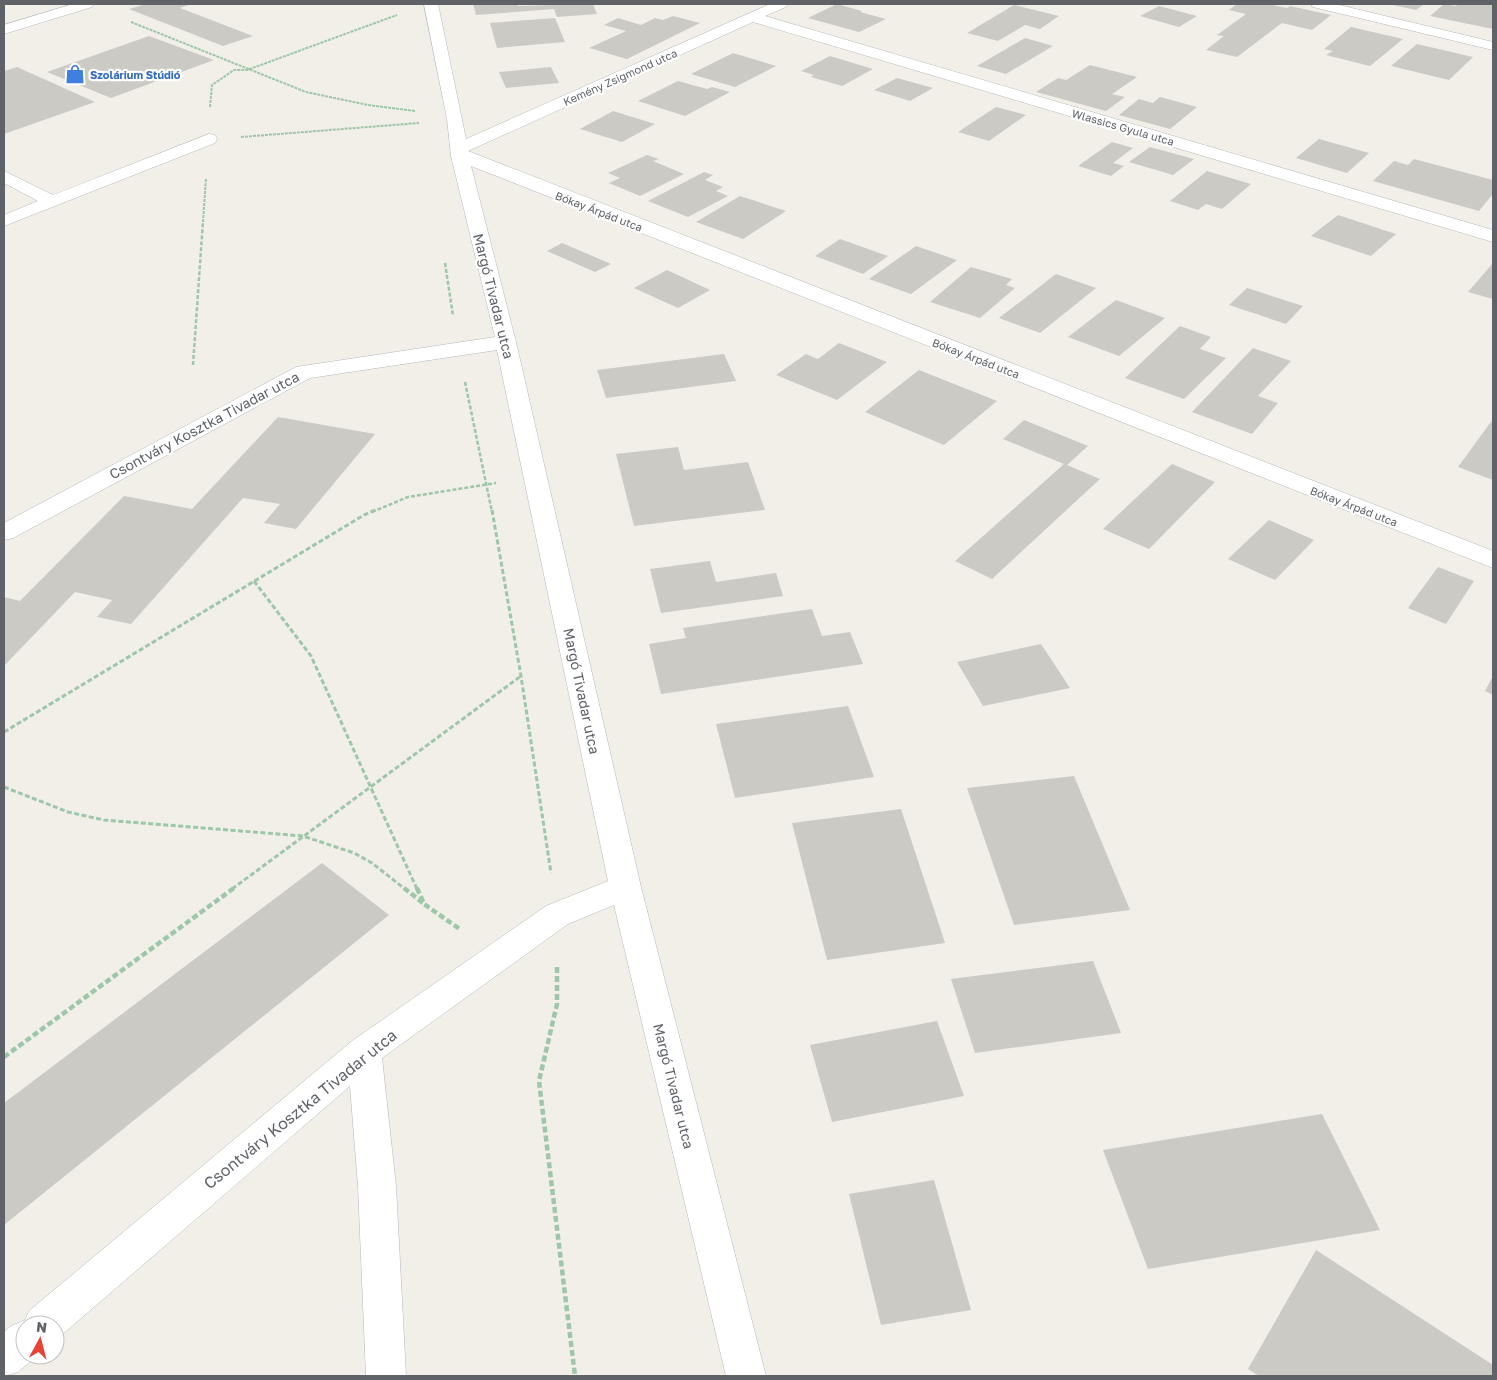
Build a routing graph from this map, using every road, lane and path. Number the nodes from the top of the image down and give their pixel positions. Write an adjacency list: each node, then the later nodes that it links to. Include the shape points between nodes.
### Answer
1 (87, 4): 8 (street)
2 (431, 4): 16 (street, Margó Tivadar utca)
3 (781, 4): 6 (street, Kemény Zsigmond utca)
4 (1318, 4): 9 (street)
5 (398, 9): 10 (path, via 399,14)
6 (752, 18): 16 (street, Kemény Zsigmond utca); 20 (street, Wlassics Gyula utca)
7 (131, 22): 10 (path)
8 (4, 30)
9 (1493, 46)
10 (247, 70): 12 (path, via 306,92); 15 (path, via 234,70 212,85)
11 (416, 102): 12 (path)
12 (418, 112): 13 (path)
13 (420, 123): 14 (path); 15 (path)
14 (422, 132)
15 (209, 139): 18 (street); 24 (path)
16 (459, 153): 22 (street, Margó Tivadar utca); 28 (street, Bókay Árpád utca)
17 (4, 176): 18 (street)
18 (52, 201): 19 (street)
19 (4, 220)
20 (1493, 236)
21 (444, 260): 23 (path, via 453,309)
22 (506, 342): 23 (street, Csontváry Kosztka Tivadar utca); 25 (street, Margó Tivadar utca)
23 (453, 348): 26 (path, via 468,391); 27 (street, Csontváry Kosztka Tivadar utca, via 304,372)
24 (193, 365)
25 (535, 478): 26 (path); 35 (street, Margó Tivadar utca)
26 (487, 484): 29 (path, via 408,497 364,515); 30 (path)
27 (4, 533)
28 (1493, 560)
29 (254, 581): 31 (path); 33 (path, via 311,656)
30 (521, 676): 33 (path); 37 (path)
31 (4, 732)
32 (4, 786): 34 (path, via 68,812 104,820)
33 (371, 787): 34 (path); 36 (path)
34 (303, 836): 36 (path, via 356,854); 40 (path)
35 (626, 886): 37 (street, Csontváry Kosztka Tivadar utca); 46 (street, Margó Tivadar utca)
36 (424, 904): 38 (path)
37 (557, 916): 38 (street, Csontváry Kosztka Tivadar utca); 45 (path, via 557,1004 539,1081)
38 (499, 956): 39 (street, Csontváry Kosztka Tivadar utca)
39 (364, 1052): 41 (street, Csontváry Kosztka Tivadar utca); 44 (street, via 377,1186)
40 (4, 1056)
41 (55, 1315)
42 (15, 1349): 43 (street)
43 (4, 1358)
44 (386, 1376)
45 (575, 1376)
46 (746, 1376)

